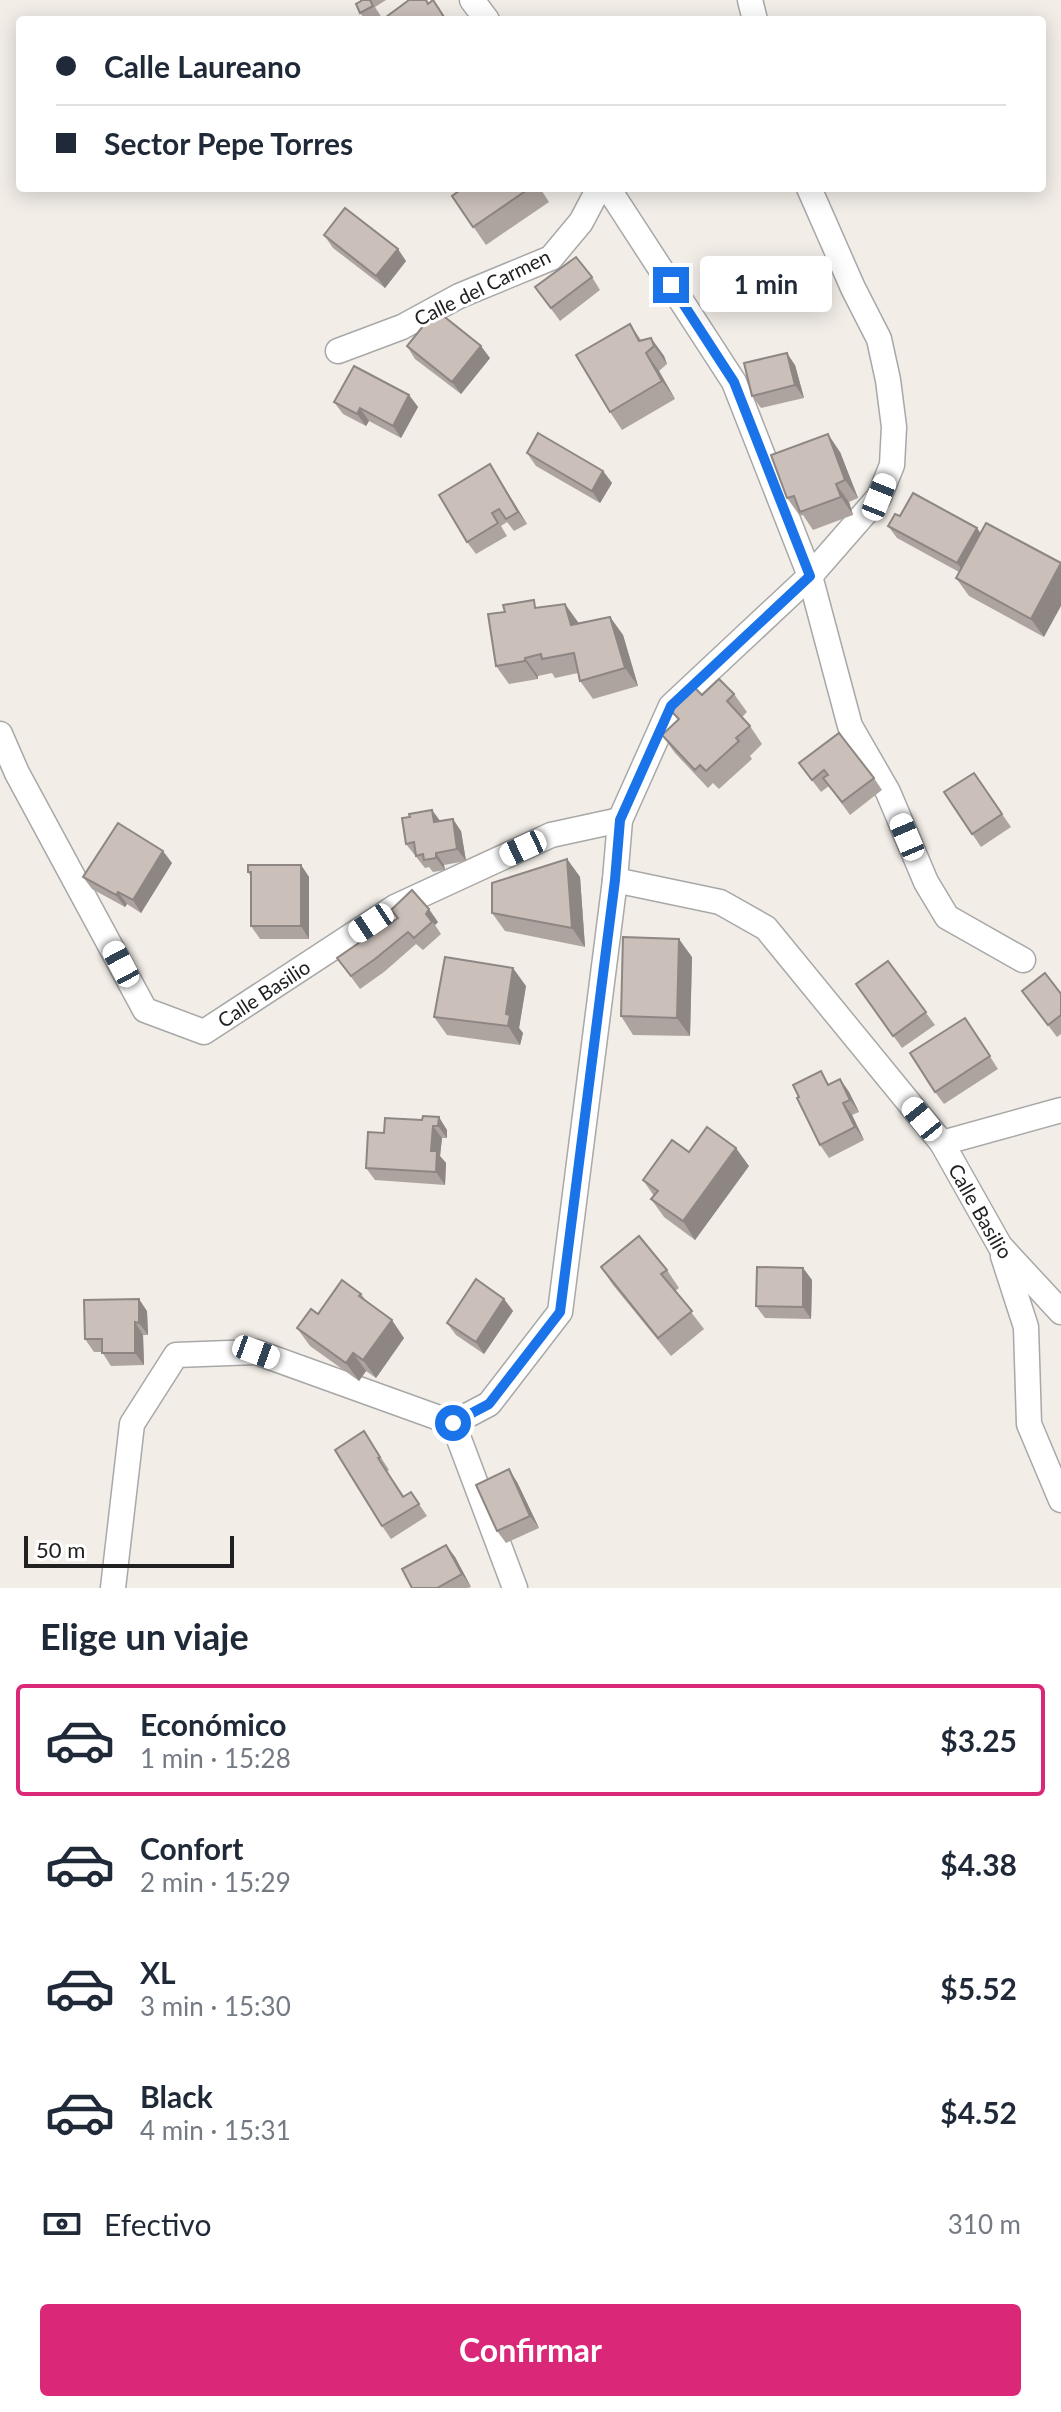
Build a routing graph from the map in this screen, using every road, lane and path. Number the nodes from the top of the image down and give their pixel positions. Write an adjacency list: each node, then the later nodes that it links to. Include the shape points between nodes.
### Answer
1 (597, 192): 4 (street, Calle del Carmen, via 581,222 551,258)
2 (611, 192): 5 (street, via 734,382)
3 (811, 192): 5 (street, via 879,339 894,427 892,465 879,497)
4 (338, 351)
5 (810, 576): 7 (street, via 671,706); 9 (street, via 850,726 888,792 926,882 947,917)
6 (0, 734): 7 (street, Calle Basilio, via 145,1010 204,1032 395,907 551,835)
7 (620, 820): 8 (street)
8 (615, 880): 11 (street, Calle Basilio, via 720,902 766,928); 14 (street, via 560,1312 489,1404)
9 (1023, 960)
10 (1061, 1110): 11 (street)
11 (942, 1143): 12 (street, Calle Basilio)
12 (1000, 1246): 13 (street, Calle Basilio); 15 (street, via 1026,1327 1029,1424)
13 (1061, 1312)
14 (453, 1423): 16 (street, via 256,1352 176,1355 132,1424); 17 (street)
15 (1061, 1500)
16 (113, 1588)
17 (515, 1588)

